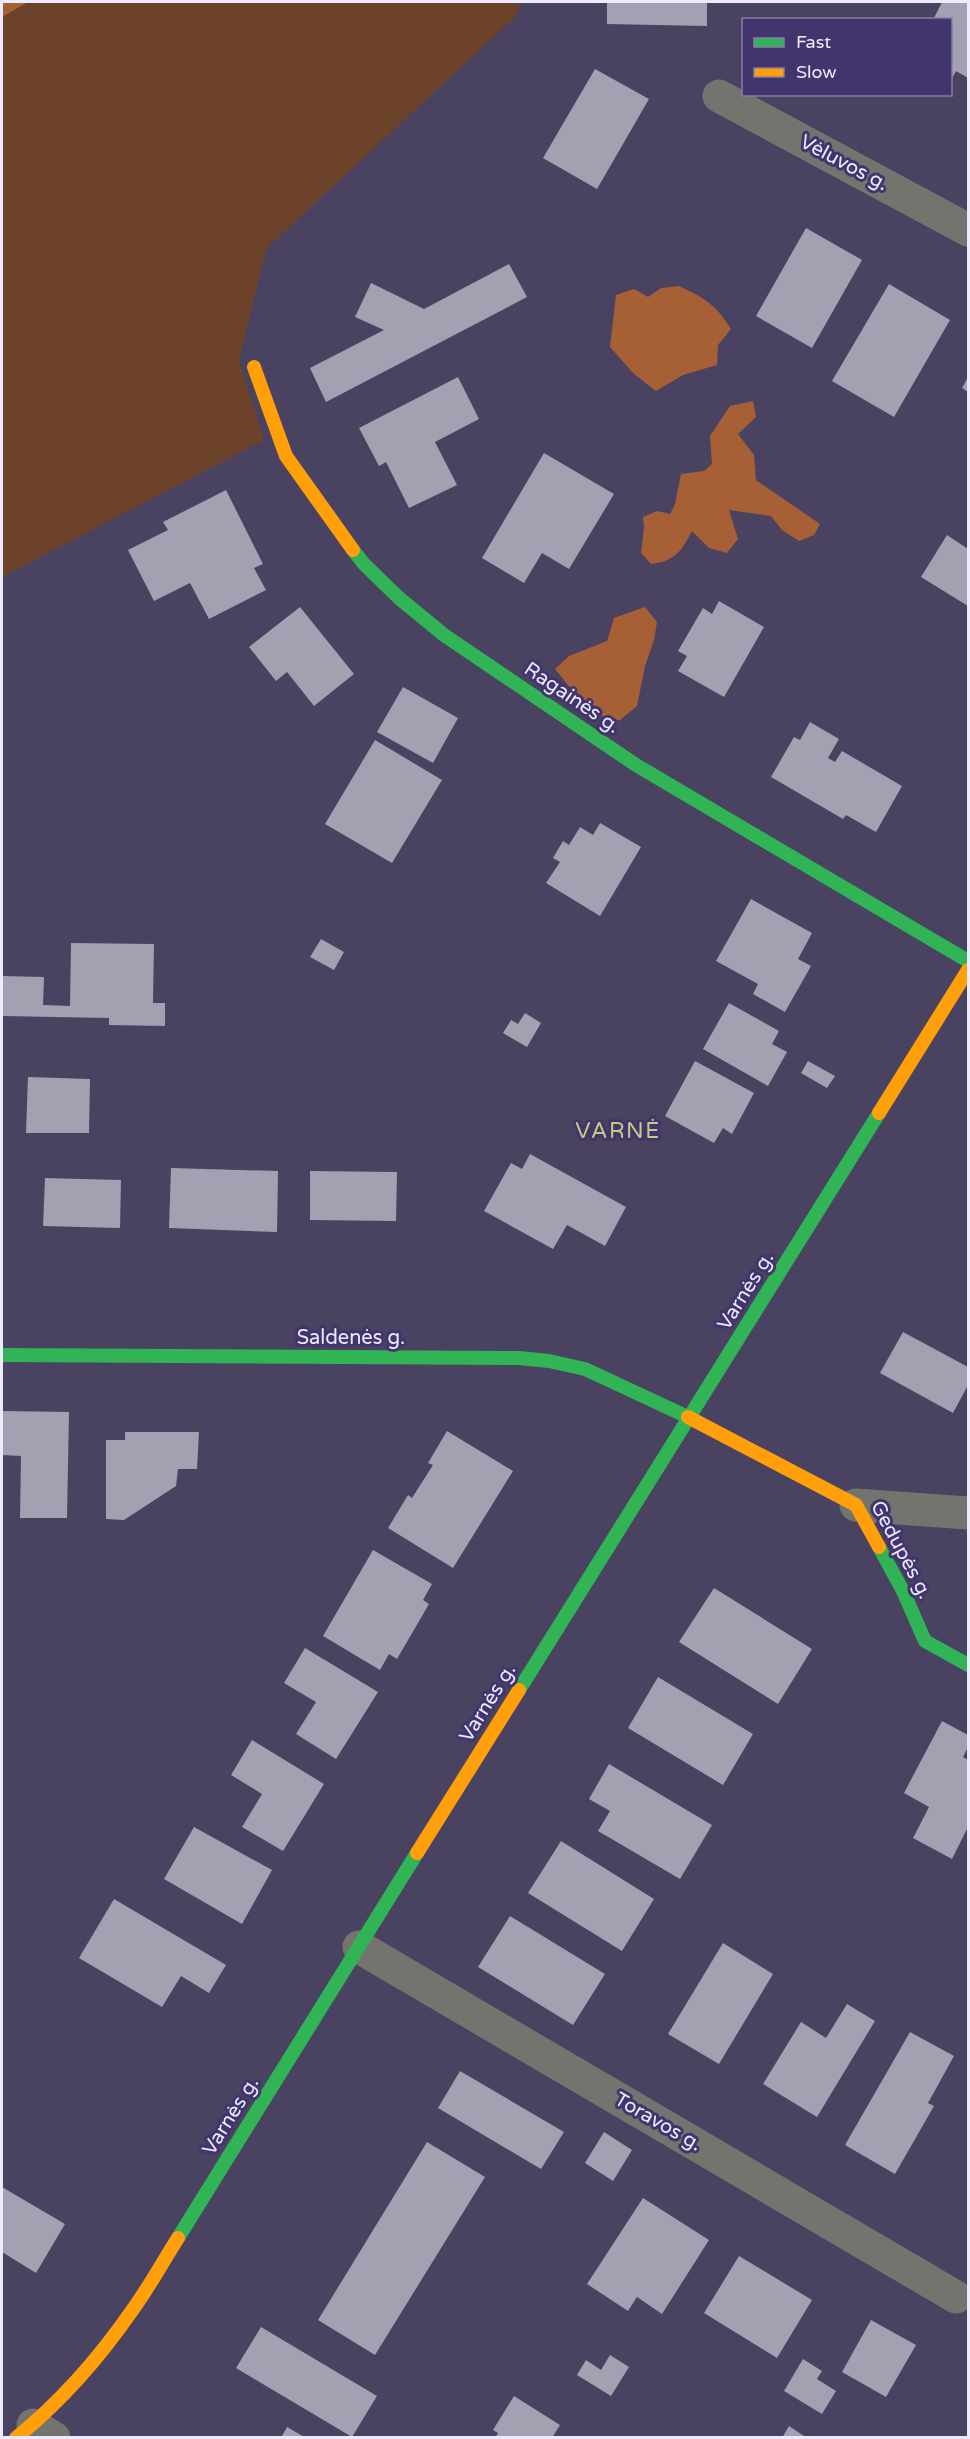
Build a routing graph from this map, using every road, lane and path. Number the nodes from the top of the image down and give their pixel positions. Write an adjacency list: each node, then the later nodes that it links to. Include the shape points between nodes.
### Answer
1 (719, 96): 2 (street, Vėluvos g.)
2 (969, 230)
3 (254, 367): 4 (street, Ragainės g., via 286,456 364,564 399,598 444,635 636,765)
4 (969, 961)
5 (969, 970): 7 (street, Varnės g.)
6 (2, 1356): 7 (street, Saldenės g., via 519,1358 585,1369)
7 (689, 1418): 8 (street, Gedupės g.); 11 (street, Varnės g.)
8 (856, 1505): 9 (street); 10 (street, Gedupės g., via 903,1591 925,1641)
9 (969, 1514)
10 (969, 1665)
11 (359, 1947): 12 (street, Toravos g.); 13 (street, Varnės g., via 131,2313)
12 (956, 2297)
13 (34, 2433)

